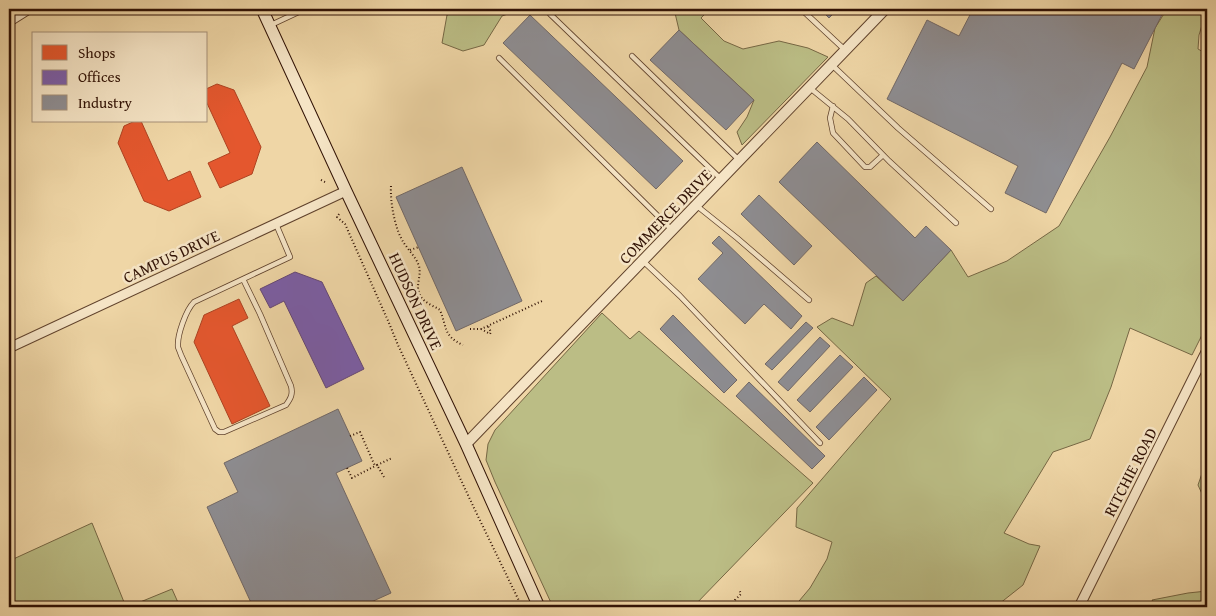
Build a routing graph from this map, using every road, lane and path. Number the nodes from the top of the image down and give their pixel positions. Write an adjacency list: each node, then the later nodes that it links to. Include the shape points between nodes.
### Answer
1 (28, 9): 7 (street)
2 (262, 9): 8 (main road, HUDSON DRIVE)
3 (305, 9): 8 (lane)
4 (801, 9): 9 (lane)
5 (885, 9): 9 (street, COMMERCE DRIVE)
6 (550, 14): 17 (lane)
7 (9, 21)
8 (270, 26): 21 (main road, HUDSON DRIVE)
9 (846, 51): 12 (street, COMMERCE DRIVE)
10 (632, 56): 16 (lane)
11 (499, 58): 27 (lane)
12 (832, 65): 13 (street, COMMERCE DRIVE); 23 (lane)
13 (810, 88): 14 (lane); 16 (street, COMMERCE DRIVE)
14 (833, 106): 15 (lane); 15 (lane, via 830,118 833,133 865,167 870,167)
15 (883, 154): 25 (lane)
16 (739, 160): 17 (street, COMMERCE DRIVE)
17 (721, 179): 22 (street, COMMERCE DRIVE)
18 (321, 180): 19 (path)
19 (325, 182)
20 (391, 186): 29 (path, via 399,232)
21 (346, 192): 26 (street, CAMPUS DRIVE); 42 (main road, HUDSON DRIVE)
22 (696, 205): 27 (street, COMMERCE DRIVE); 32 (lane)
23 (991, 209)
24 (339, 214): 48 (path, via 337,217 345,224 398,345)
25 (956, 223)
26 (276, 224): 31 (lane, via 290,257); 38 (street, CAMPUS DRIVE)
27 (672, 230): 30 (street, COMMERCE DRIVE)
28 (418, 247): 29 (path)
29 (410, 250): 37 (path, via 420,269 417,286 421,298 440,310 449,336)
30 (643, 261): 41 (lane); 42 (street, COMMERCE DRIVE)
31 (243, 279): 31 (lane, via 194,302 186,313 179,338 181,355 219,432 286,405 292,393)
32 (809, 300)
33 (542, 301): 34 (path)
34 (488, 326): 36 (path); 36 (path, via 490,334)
35 (470, 329): 36 (path)
36 (480, 329)
37 (463, 345)
38 (9, 348)
39 (1207, 350): 51 (street, RITCHIE ROAD)
40 (350, 436): 44 (path, via 360,432)
41 (820, 443)
42 (466, 444): 49 (main road, HUDSON DRIVE)
43 (392, 458): 44 (path)
44 (376, 465): 45 (path, via 352,478); 46 (path)
45 (348, 468)
46 (384, 477)
47 (739, 588): 50 (path, via 741,594)
48 (522, 607)
49 (540, 607)
50 (734, 607)
51 (1079, 607)

